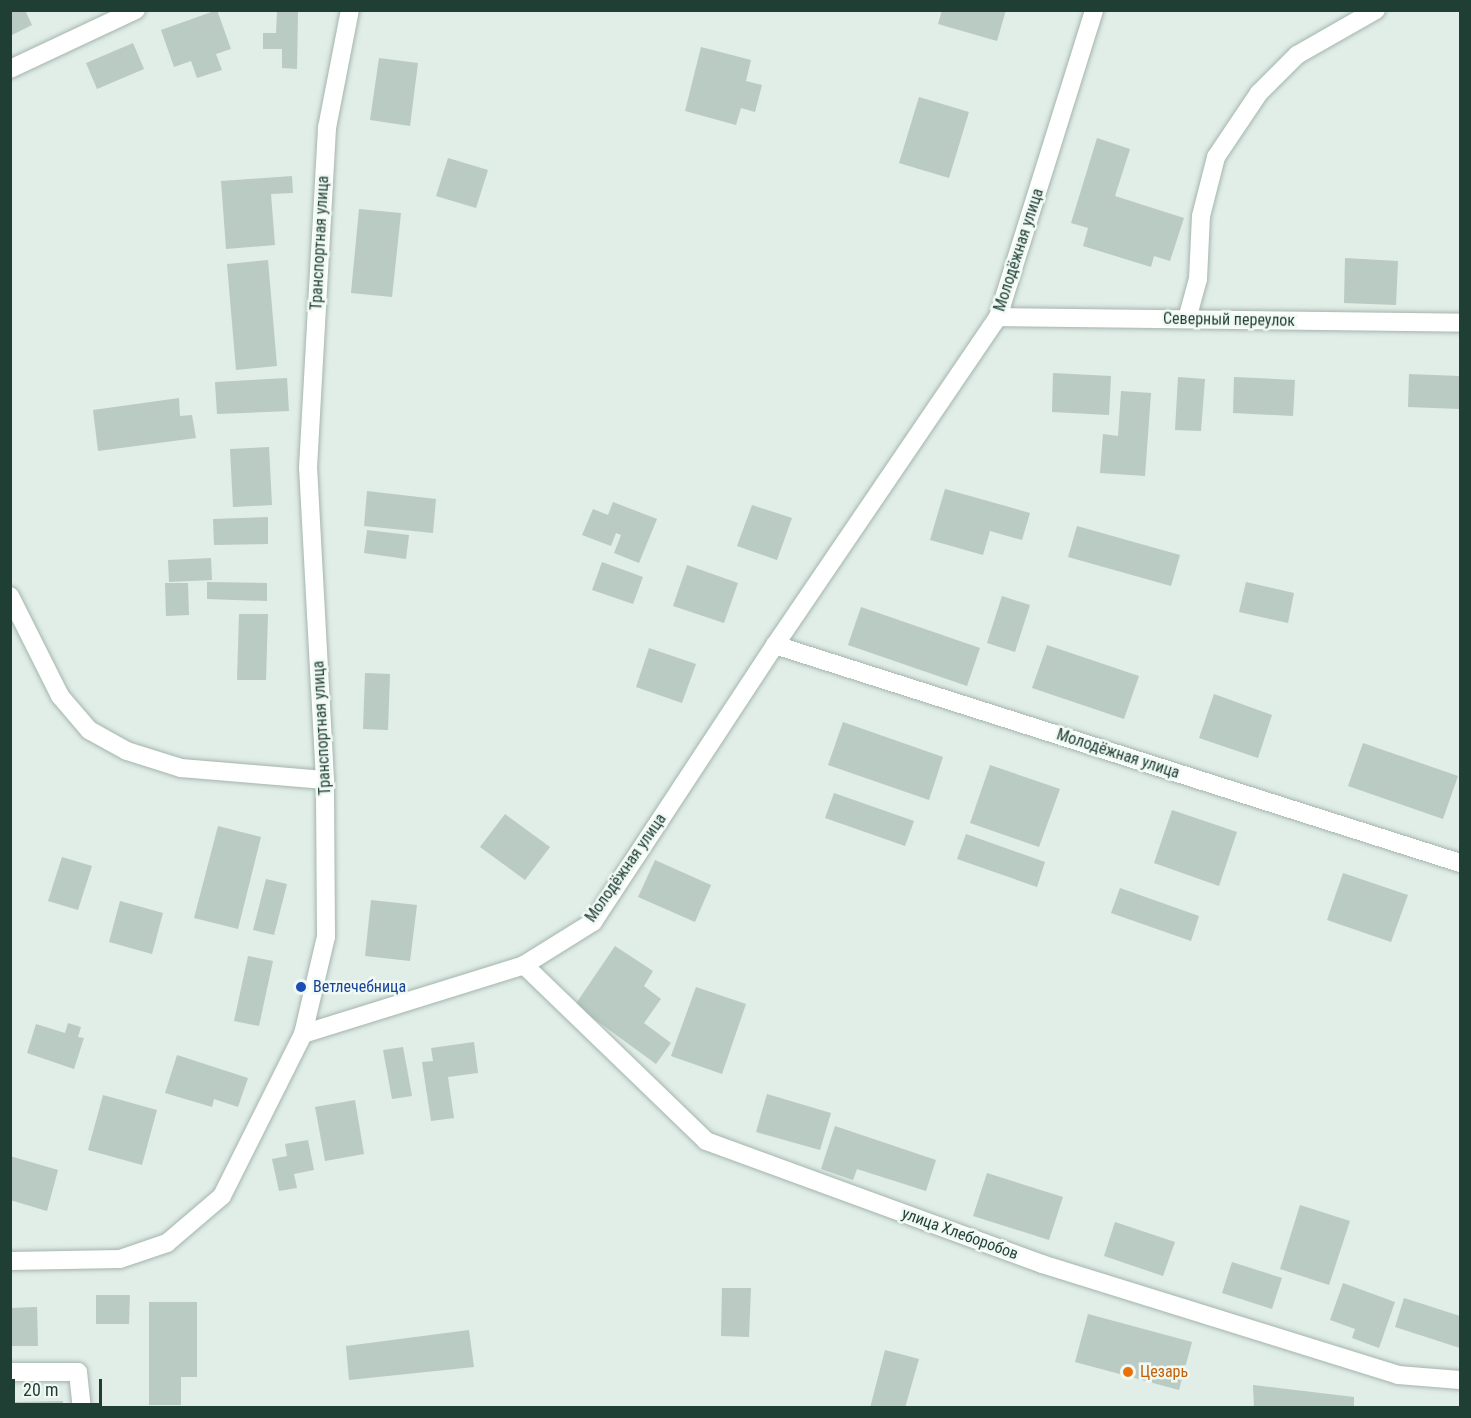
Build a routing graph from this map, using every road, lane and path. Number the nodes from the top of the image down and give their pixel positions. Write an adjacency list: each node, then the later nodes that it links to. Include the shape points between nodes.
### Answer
1 (136, 10): 5 (street)
2 (350, 10): 11 (street, Транспортная улица, via 327,128 308,468)
3 (1094, 10): 6 (street, Молодёжная улица)
4 (1376, 10): 7 (street, via 1297,56 1259,93 1216,157 1201,216 1198,279)
5 (10, 69)
6 (998, 317): 7 (street, Северный переулок); 10 (street, Молодёжная улица)
7 (1187, 319): 8 (street, Северный переулок)
8 (1461, 323)
9 (10, 596): 11 (street, via 60,696 89,730 127,751 181,768)
10 (775, 645): 12 (street, Молодёжная улица); 13 (street, Молодёжная улица, via 593,922)
11 (326, 780): 14 (street, Транспортная улица, via 326,937)
12 (1461, 863)
13 (524, 965): 14 (street, Молодёжная улица); 17 (street, улица Хлеборобов, via 706,1141 1054,1268 1398,1375)
14 (303, 1034): 15 (street, Транспортная улица, via 222,1196 167,1243 120,1259)
15 (10, 1261)
16 (10, 1372): 18 (street, via 78,1372)
17 (1461, 1380)
18 (82, 1407)

